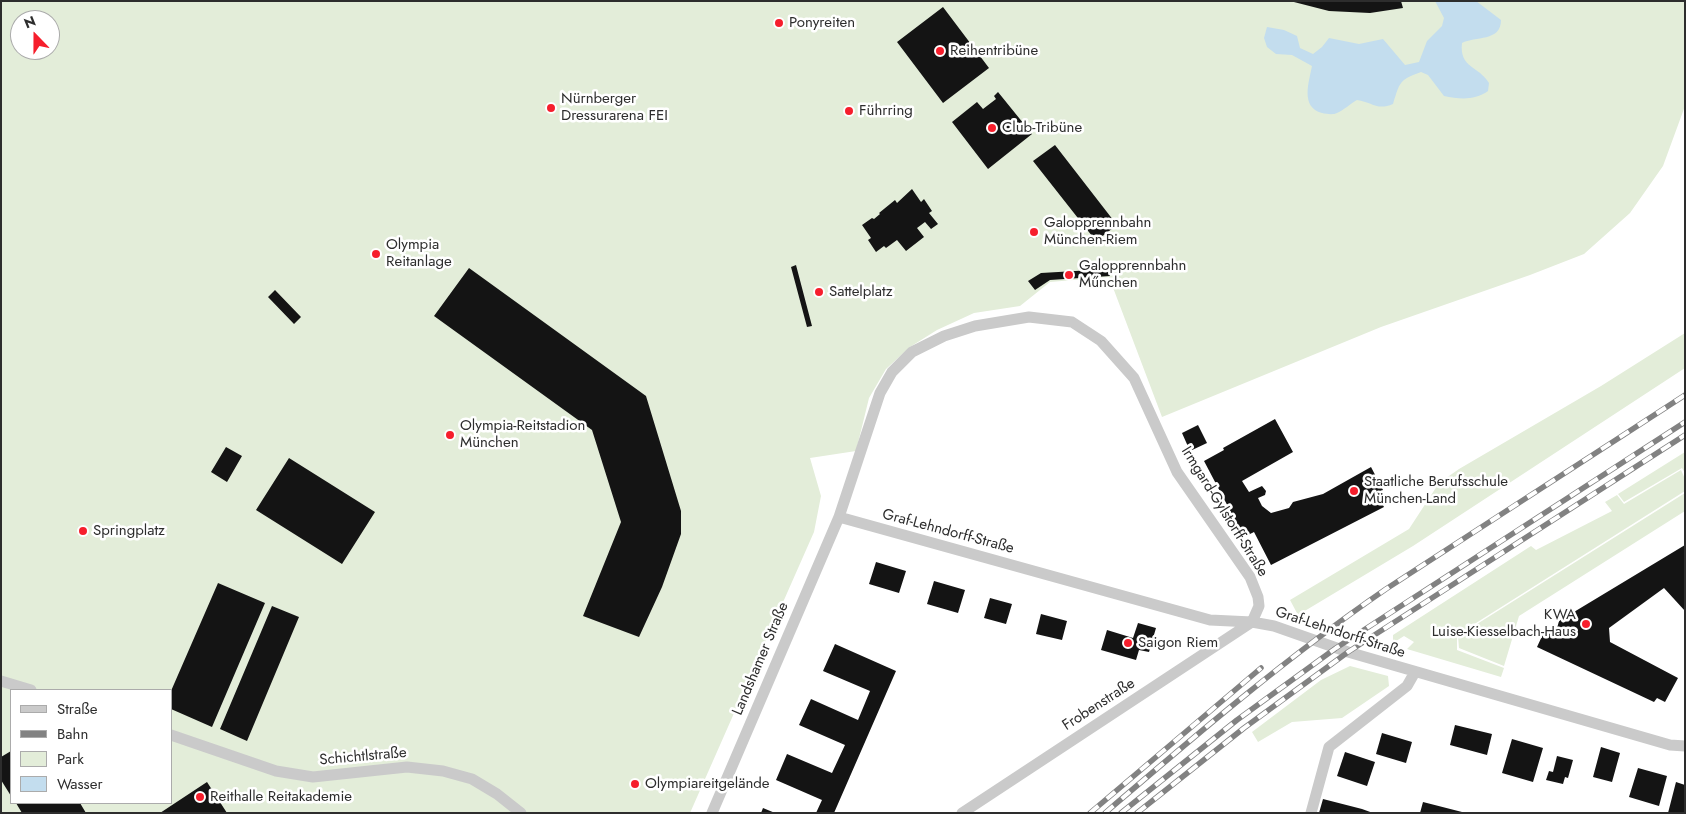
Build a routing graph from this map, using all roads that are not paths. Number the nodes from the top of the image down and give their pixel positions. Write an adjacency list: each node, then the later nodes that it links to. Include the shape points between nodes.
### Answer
1 (839, 518): 2 (street, Graf-Lehndorff-Straße, via 1210,620); 2 (street, Irmgard-Gylstorff-Straße, via 880,392 892,372 912,352 944,336 975,326 1029,316 1072,322 1101,341 1134,378 1177,472 1250,578 1259,606); 9 (street, Landshamer Straße)
2 (1252, 622): 3 (street, Graf-Lehndorff-Straße, via 1274,626); 10 (street, Frobenstraße)
3 (1414, 672): 7 (street, Graf-Lehndorff-Straße, via 1670,745); 11 (street, via 1407,686 1329,748)
4 (1, 681): 5 (street)
5 (28, 689)
6 (172, 735): 8 (street, Schichtlstraße, via 276,771 313,777 407,767 443,771 472,779)
7 (1685, 746)
8 (521, 813)
9 (712, 813)
10 (962, 813)
11 (1311, 813)

